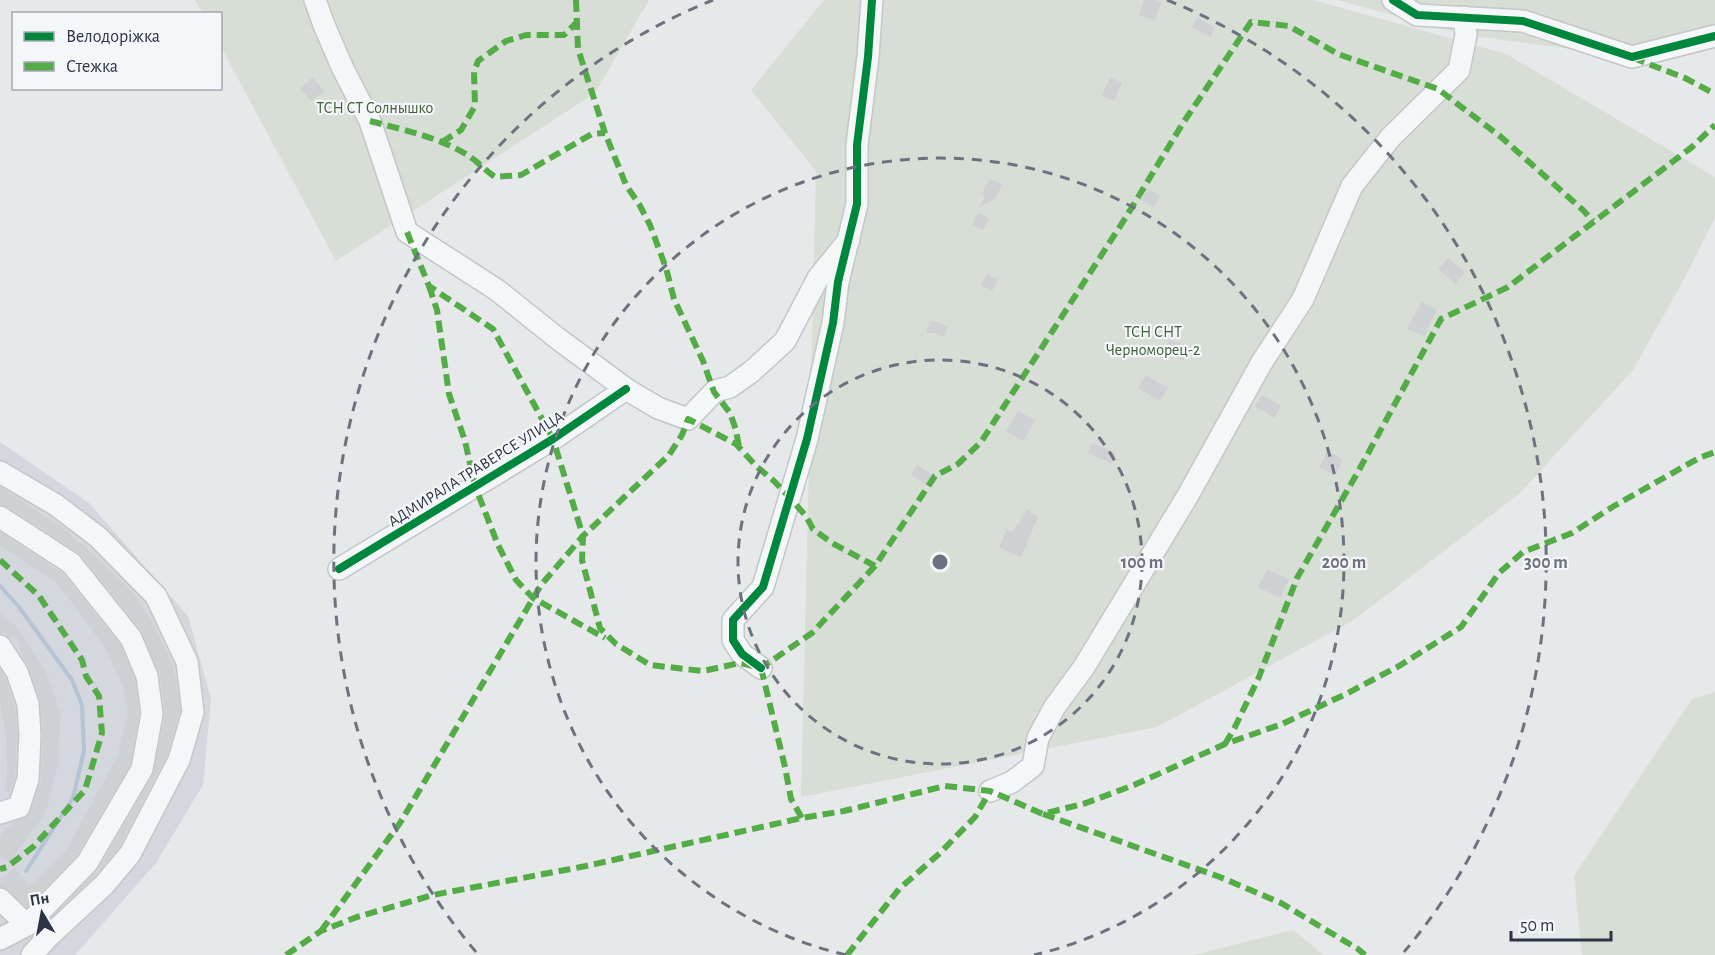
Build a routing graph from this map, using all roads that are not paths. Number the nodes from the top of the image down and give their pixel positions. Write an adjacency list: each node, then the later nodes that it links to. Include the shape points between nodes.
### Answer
1 (315, 0): 7 (street, via 343,69 370,121 406,232 497,290)
2 (872, 0): 6 (street, via 856,145 857,204)
3 (1393, 0): 4 (street, via 1417,15)
4 (1464, 17): 5 (street, via 1523,21 1632,57); 13 (street, via 1466,35 1459,70 1390,138 1352,186 1303,299 1262,362 1187,497 1084,667 1054,708 1038,738 1033,766)
5 (1715, 36)
6 (849, 240): 7 (street, via 818,278 784,340 751,372 730,387 715,391 688,419 658,408); 12 (street, via 807,439 763,587 733,620 733,640 742,654)
7 (626, 389): 10 (street, АДМИРАЛА ТРАВЕРСЕ УЛИЦА, via 554,439)
8 (0, 472): 20 (street, via 56,505 98,537 156,596 187,662 193,712 179,760 130,854)
9 (0, 517): 16 (street, via 71,563 131,638 147,676 152,714 142,769 87,863)
10 (339, 569)
11 (0, 646): 14 (street, via 17,672 28,704 30,735 28,779 19,807)
12 (761, 668)
13 (990, 792)
14 (0, 813)
15 (0, 899): 16 (street)
16 (27, 925): 17 (street)
17 (0, 939)
18 (0, 945): 19 (street)
19 (12, 955)
20 (32, 955)

